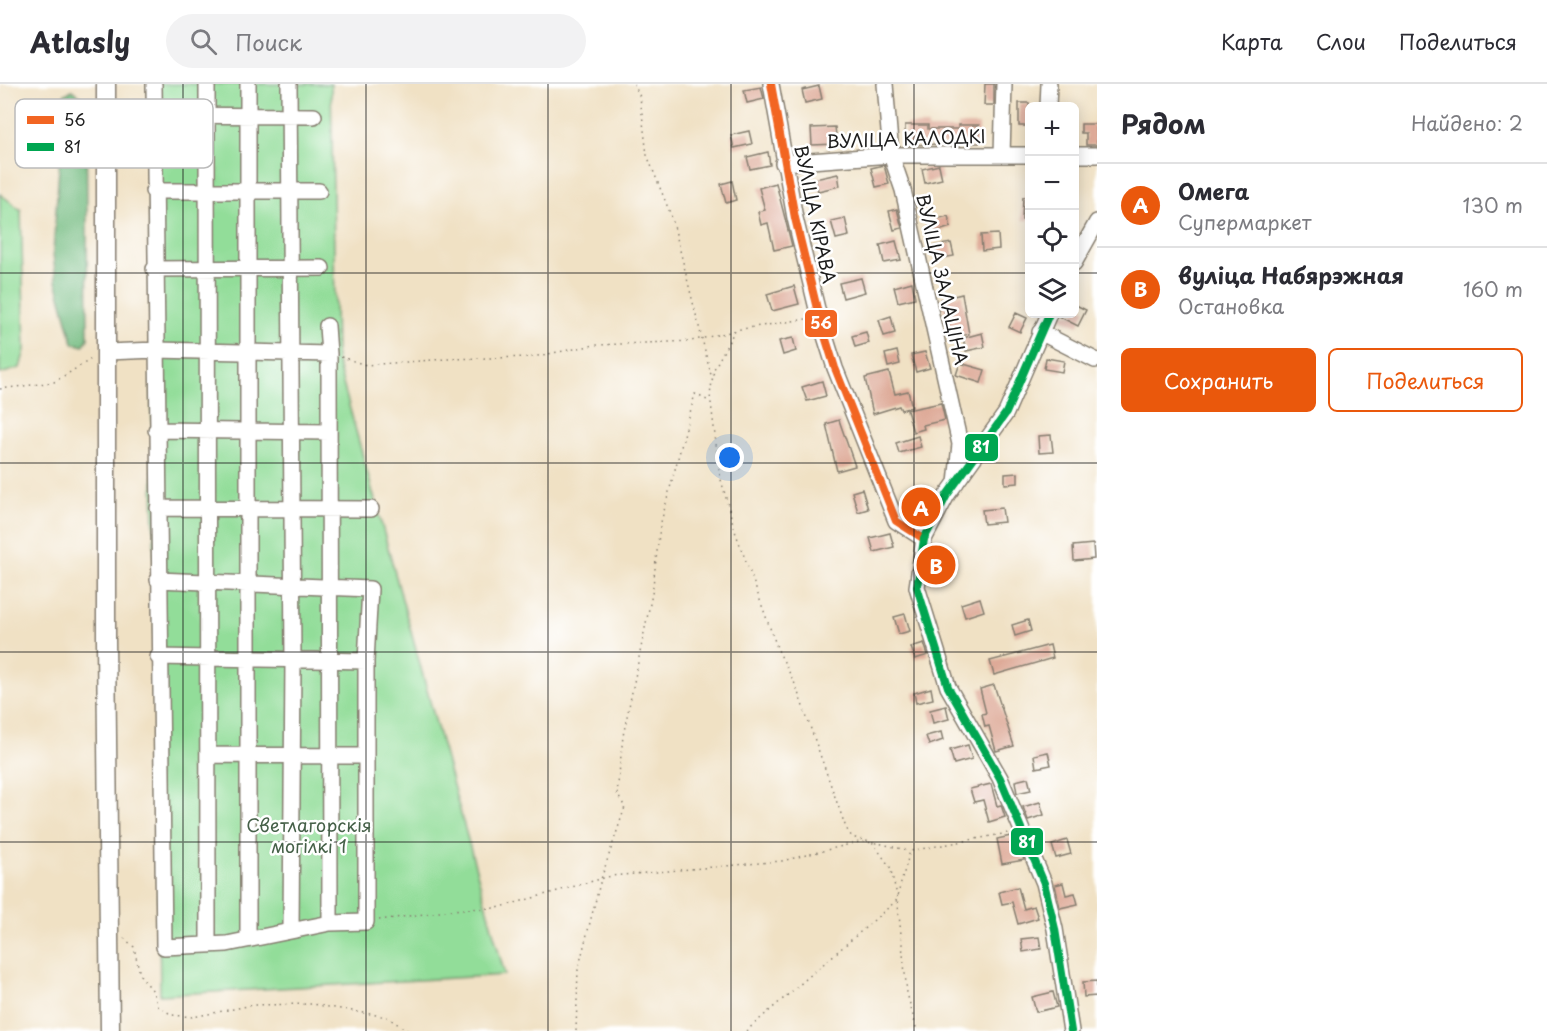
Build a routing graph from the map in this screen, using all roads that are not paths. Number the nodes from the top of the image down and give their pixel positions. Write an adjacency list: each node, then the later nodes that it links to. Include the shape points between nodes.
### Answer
1 (106, 84): 8 (main road)
2 (248, 84): 11 (street)
3 (289, 84): 12 (street)
4 (771, 84): 19 (street, ВУЛІЦА КІРАВА)
5 (885, 84): 15 (street, ВУЛІЦА ЗАЛАЦІНА)
6 (1004, 84): 16 (street)
7 (1049, 84): 9 (street)
8 (106, 99)
9 (1048, 102)
10 (213, 116): 11 (street)
11 (248, 116): 12 (street); 24 (street)
12 (289, 116): 13 (street); 25 (street)
13 (314, 116)
14 (1025, 154): 16 (street, ВУЛІЦА КАЛОДКІ)
15 (891, 155): 16 (street, ВУЛІЦА КАЛОДКІ); 19 (street, ВУЛІЦА КАЛОДКІ); 50 (street, ВУЛІЦА ЗАЛАЦІНА, via 903,190 960,444)
16 (1002, 155)
17 (1079, 155): 18 (street)
18 (1097, 155)
19 (783, 163): 57 (street, ВУЛІЦА КІРАВА, via 819,317 854,420 896,521)
20 (107, 168): 39 (main road)
21 (153, 168): 26 (street)
22 (207, 168): 23 (street)
23 (207, 189): 24 (street); 26 (street); 32 (street)
24 (247, 190): 25 (street); 33 (street)
25 (289, 190): 27 (street); 30 (street)
26 (153, 191): 34 (street)
27 (319, 191)
28 (1097, 222): 29 (street)
29 (1079, 254)
30 (290, 268): 31 (street); 33 (street); 41 (street)
31 (322, 268)
32 (207, 269): 33 (street); 34 (street); 40 (street)
33 (247, 269): 42 (street)
34 (154, 270): 38 (street)
35 (1047, 318): 37 (street)
36 (327, 326): 43 (street)
37 (1040, 332): 44 (street); 50 (street, via 1006,412)
38 (156, 350): 39 (street); 40 (street); 45 (street)
39 (107, 352): 78 (main road)
40 (207, 353): 42 (street); 46 (street)
41 (290, 353): 42 (street); 43 (street); 48 (street)
42 (247, 354): 47 (street)
43 (329, 354): 49 (street)
44 (1095, 360)
45 (156, 430): 46 (street); 51 (street)
46 (208, 430): 47 (street); 52 (street)
47 (247, 431): 48 (street); 53 (street)
48 (290, 431): 49 (street); 54 (street)
49 (329, 432): 55 (street)
50 (957, 483): 57 (street)
51 (158, 508): 52 (street); 58 (street)
52 (208, 509): 53 (street); 59 (street)
53 (248, 509): 54 (street); 60 (street)
54 (290, 509): 55 (street); 61 (street)
55 (329, 509): 56 (street); 62 (street)
56 (371, 509)
57 (924, 539): 79 (street, via 917,587 939,661 948,687 996,770 1023,830 1050,906)
58 (158, 580): 59 (street); 63 (street)
59 (208, 582): 60 (street); 64 (street)
60 (248, 584): 61 (street); 65 (street)
61 (290, 585): 62 (street); 66 (street)
62 (330, 587): 67 (street); 68 (street, via 370,589)
63 (158, 657): 64 (street); 77 (street, via 164,947)
64 (208, 658): 65 (street); 69 (street)
65 (249, 658): 66 (street); 70 (street)
66 (293, 660): 67 (street); 71 (street)
67 (330, 660): 68 (street); 72 (street)
68 (366, 661): 73 (street)
69 (209, 755): 70 (street); 77 (street)
70 (247, 755): 71 (street); 76 (street)
71 (292, 755): 72 (street); 75 (street)
72 (328, 755): 73 (street); 74 (street)
73 (366, 756): 74 (street, via 366,922)
74 (330, 923): 75 (street, via 311,929)
75 (291, 929): 76 (street)
76 (248, 938): 77 (street, via 227,944)
77 (208, 943)
78 (110, 1031)
79 (1071, 1031)

